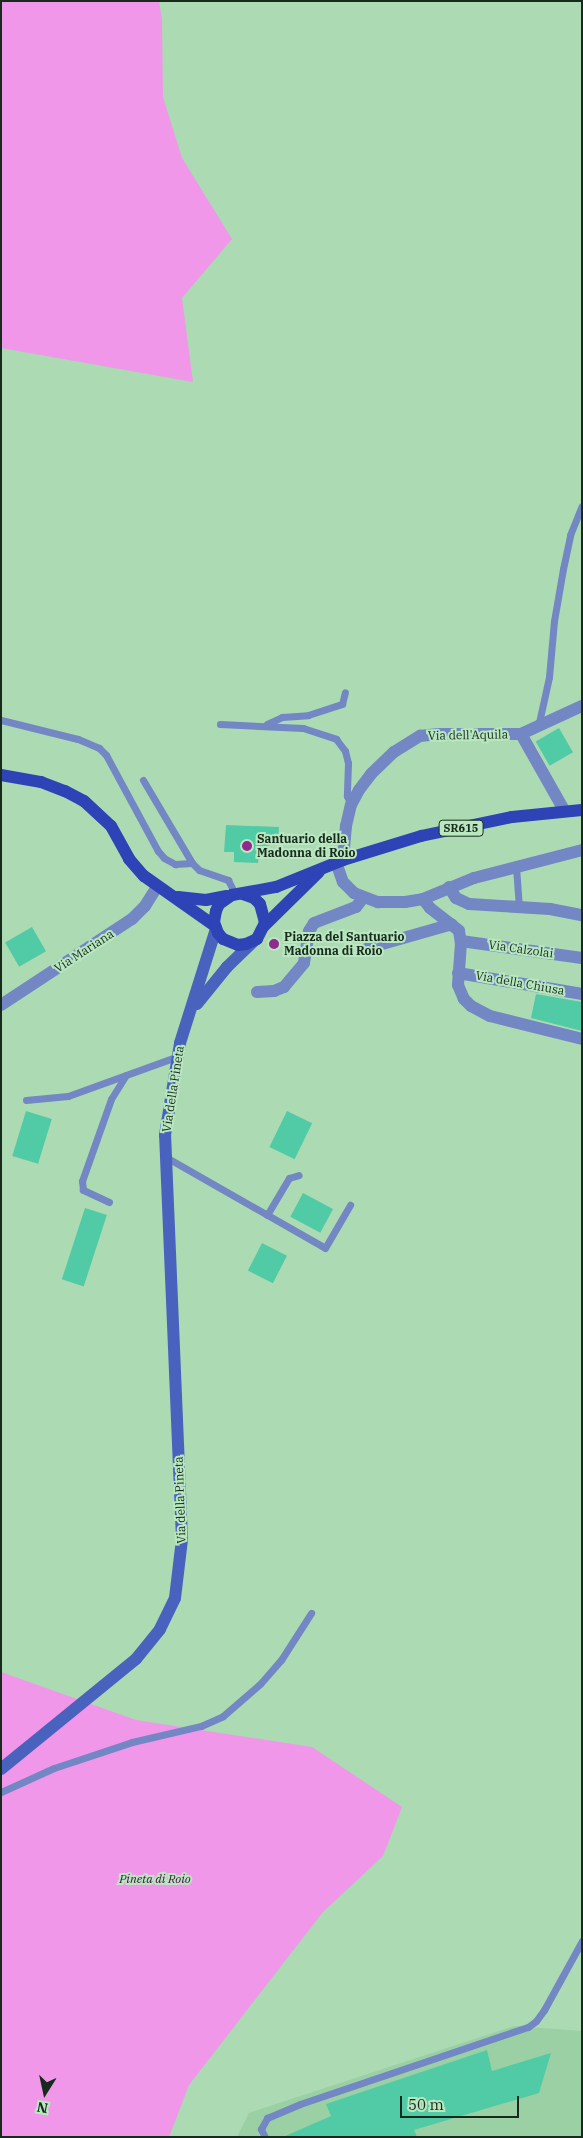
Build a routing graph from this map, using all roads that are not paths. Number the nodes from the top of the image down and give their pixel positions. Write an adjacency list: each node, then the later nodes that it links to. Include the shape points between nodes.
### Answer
1 (582, 506): 7 (lane, via 570,536 563,569 549,677)
2 (345, 692): 6 (lane, via 342,704 308,715 282,717)
3 (582, 706): 7 (street, Via dell'Aquila)
4 (1, 720): 16 (lane, via 78,739 99,748 106,755 158,851 175,864)
5 (220, 724): 6 (lane)
6 (264, 725): 11 (lane, via 303,728 336,739 345,751 348,763 347,796)
7 (537, 728): 8 (street, Via dell'Aquila)
8 (521, 734): 11 (street, Via dell'Aquila, via 420,736 394,752 371,774); 12 (street, Via dell'Aquila)
9 (1, 775): 20 (main road, SR615, via 41,782 84,801 111,826 129,859)
10 (144, 780): 16 (lane)
11 (351, 805): 15 (street, Via dell'Aquila)
12 (564, 810): 13 (main road, SR615); 15 (main road, SR615, via 421,836)
13 (582, 810)
14 (582, 850): 17 (street)
15 (339, 861): 18 (main road, SR615); 22 (street, via 345,885)
16 (192, 864): 21 (lane, via 199,870 228,880)
17 (516, 867): 19 (street); 24 (lane)
18 (324, 868): 21 (main road, SR615, via 276,887); 27 (main road, SR615)
19 (449, 887): 23 (street); 24 (street, via 456,898 469,904)
20 (162, 890): 21 (main road, SR615, via 194,900); 28 (main road, SR615); 36 (street, Via Mariana, via 132,919)
21 (237, 895): 27 (main road, via 254,898 260,904 265,915); 28 (main road, via 222,901 216,911)
22 (363, 898): 23 (street, via 395,902); 34 (street, via 354,908 314,923 309,931 303,965 284,987)
23 (423, 898): 26 (street, via 432,910)
24 (519, 908): 25 (street)
25 (582, 915)
26 (452, 924): 30 (street, via 459,931); 31 (street)
27 (264, 926): 29 (main road, SR615)
28 (216, 927): 29 (main road, SR615, via 223,939 234,944); 37 (main road, Via della Pineta)
29 (254, 941): 37 (main road, Via della Pineta, via 203,995)
30 (461, 941): 32 (street, Via Calzolai); 33 (street)
31 (368, 948)
32 (582, 958)
33 (458, 973): 35 (street, Via della Chiusa); 38 (street, via 461,994 476,1010)
34 (257, 992)
35 (582, 994)
36 (1, 1005)
37 (186, 1024): 39 (main road, Via della Pineta)
38 (582, 1039)
39 (176, 1057): 40 (lane); 42 (main road, Via della Pineta)
40 (126, 1075): 41 (lane, via 68,1096); 44 (lane, via 111,1099 82,1181 84,1190)
41 (26, 1100)
42 (164, 1156): 46 (lane); 48 (main road, Via della Pineta, via 182,1539 175,1598 160,1629 136,1660)
43 (298, 1174): 46 (lane, via 289,1178)
44 (108, 1202)
45 (350, 1205): 46 (lane, via 325,1248)
46 (267, 1215)
47 (311, 1612): 49 (lane, via 276,1666 223,1716 201,1726 132,1742 54,1768)
48 (1, 1769)
49 (1, 1792)
50 (582, 1941): 51 (lane, via 544,2010 528,2027 300,2104 267,2118 261,2128)
51 (265, 2137)

